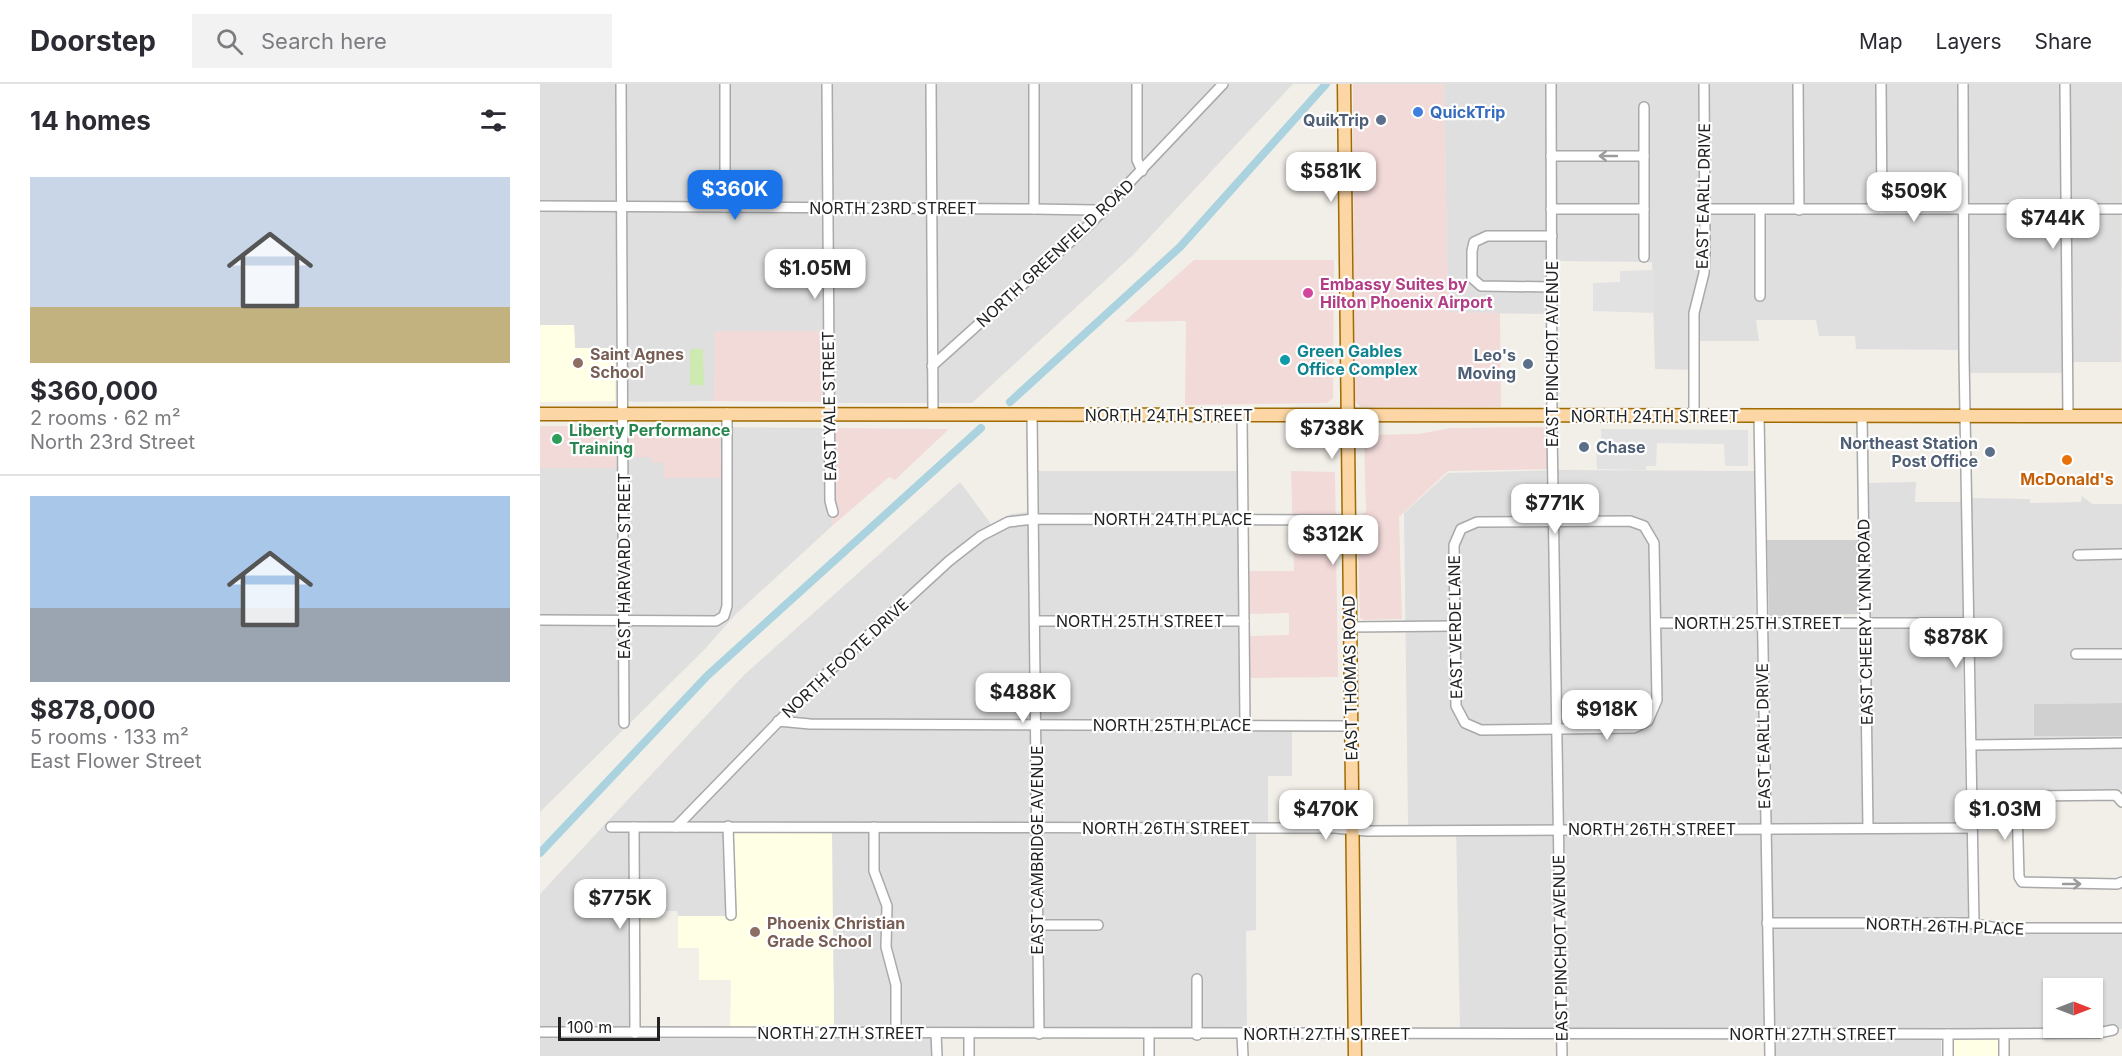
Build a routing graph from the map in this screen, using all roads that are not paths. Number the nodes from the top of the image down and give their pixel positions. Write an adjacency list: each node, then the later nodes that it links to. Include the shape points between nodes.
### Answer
1 (621, 84): 20 (street, EAST HARVARD STREET)
2 (725, 84): 21 (street)
3 (827, 84): 22 (street, EAST YALE STREET)
4 (931, 84): 23 (street)
5 (1034, 84): 24 (street)
6 (1137, 84): 18 (street, via 1137,160)
7 (1223, 84): 18 (street, NORTH GREENFIELD ROAD)
8 (1344, 84): 48 (main road, EAST THOMAS ROAD)
9 (1551, 84): 16 (street, EAST PINCHOT AVENUE)
10 (1704, 84): 27 (street, EAST EARLL DRIVE)
11 (1798, 84): 33 (street)
12 (1881, 84): 28 (street)
13 (1963, 84): 29 (street)
14 (2065, 84): 30 (street)
15 (1644, 107): 17 (street)
16 (1551, 156): 17 (street, one-way to 16); 25 (street, EAST PINCHOT AVENUE)
17 (1644, 156): 26 (street)
18 (1142, 171): 34 (street, NORTH GREENFIELD ROAD)
19 (540, 206): 20 (street, NORTH 23RD STREET)
20 (622, 206): 21 (street, NORTH 23RD STREET); 42 (street, EAST HARVARD STREET)
21 (725, 207): 22 (street, NORTH 23RD STREET)
22 (827, 207): 23 (street, NORTH 23RD STREET); 43 (street, EAST YALE STREET)
23 (931, 208): 24 (street, NORTH 23RD STREET); 39 (street)
24 (1034, 209): 34 (street, NORTH 23RD STREET, via 1094,210)
25 (1551, 209): 26 (street); 35 (street, EAST PINCHOT AVENUE)
26 (1644, 209): 36 (street)
27 (1705, 209): 32 (street); 50 (street, EAST EARLL DRIVE, via 1705,266 1693,322)
28 (1882, 209): 29 (street); 33 (street)
29 (1963, 209): 30 (street); 46 (street)
30 (2066, 209): 31 (street); 53 (street)
31 (2122, 209)
32 (1760, 210): 33 (street); 38 (street)
33 (1799, 210)
34 (1101, 214): 39 (street, NORTH GREENFIELD ROAD)
35 (1552, 236): 37 (street, EAST PINCHOT AVENUE); 37 (street, via 1487,236 1474,242 1472,251 1472,278 1481,286)
36 (1644, 257)
37 (1552, 288): 49 (street, EAST PINCHOT AVENUE)
38 (1760, 296)
39 (932, 366): 44 (street)
40 (727, 413): 42 (main road, NORTH 24TH STREET); 43 (main road, NORTH 24TH STREET); 63 (street, via 724,616 716,621)
41 (540, 414): 42 (main road, NORTH 24TH STREET)
42 (623, 414): 63 (street, EAST HARVARD STREET)
43 (829, 414): 44 (main road, NORTH 24TH STREET); 55 (street, EAST YALE STREET)
44 (933, 414): 45 (main road, NORTH 24TH STREET)
45 (1032, 415): 47 (main road, NORTH 24TH STREET); 56 (street, EAST CAMBRIDGE AVENUE)
46 (1965, 415): 52 (main road, NORTH 24TH STREET); 53 (main road, NORTH 24TH STREET); 69 (street)
47 (1242, 416): 48 (main road, NORTH 24TH STREET); 57 (street)
48 (1347, 416): 49 (main road, NORTH 24TH STREET); 58 (main road, EAST THOMAS ROAD)
49 (1552, 416): 50 (main road, NORTH 24TH STREET); 59 (street, EAST PINCHOT AVENUE)
50 (1694, 416): 51 (main road, NORTH 24TH STREET)
51 (1759, 416): 52 (main road, NORTH 24TH STREET); 68 (street, EAST EARLL DRIVE)
52 (1862, 416): 66 (street, EAST CHEERY LYNN ROAD)
53 (2068, 416): 54 (main road, NORTH 24TH STREET)
54 (2122, 416)
55 (833, 512)
56 (1034, 519): 57 (street, NORTH 24TH PLACE); 64 (street, EAST CAMBRIDGE AVENUE); 74 (street, NORTH FOOTE DRIVE, via 1008,522 981,536 949,561)
57 (1243, 519): 58 (street, NORTH 24TH PLACE); 65 (street)
58 (1348, 520): 71 (main road, EAST THOMAS ROAD)
59 (1554, 521): 67 (street, via 1630,521 1649,531 1654,543); 70 (street, EAST VERDE LANE, via 1477,522 1461,530 1454,545); 79 (street, EAST PINCHOT AVENUE)
60 (2122, 554): 61 (street)
61 (2078, 555)
62 (540, 621): 63 (street)
63 (624, 621): 75 (street, EAST HARVARD STREET)
64 (1036, 621): 65 (street, NORTH 25TH STREET); 76 (street, EAST CAMBRIDGE AVENUE)
65 (1244, 621): 77 (street)
66 (1865, 622): 68 (street, NORTH 25TH STREET); 69 (street, NORTH 25TH STREET); 89 (street, EAST CHEERY LYNN ROAD)
67 (1656, 623): 68 (street, NORTH 25TH STREET); 79 (street, via 1657,700 1648,721 1634,728)
68 (1762, 623): 92 (street, EAST EARLL DRIVE)
69 (1968, 623): 81 (street)
70 (1455, 626): 71 (street); 79 (street, EAST VERDE LANE, via 1456,706 1465,723 1481,729)
71 (1349, 627): 78 (main road, EAST THOMAS ROAD)
72 (2076, 654): 73 (street)
73 (2122, 654)
74 (778, 721): 76 (street, NORTH 25TH PLACE); 86 (street, NORTH FOOTE DRIVE)
75 (624, 723)
76 (1037, 725): 77 (street, NORTH 25TH PLACE); 88 (street, EAST CAMBRIDGE AVENUE)
77 (1245, 725): 78 (street, NORTH 25TH PLACE)
78 (1350, 726): 91 (main road, EAST THOMAS ROAD)
79 (1556, 728): 93 (street, EAST PINCHOT AVENUE)
80 (2122, 743): 81 (street)
81 (1971, 745): 90 (street)
82 (2122, 802): 94 (street, one-way to 94, via 2116,795 2024,796 2017,804 2022,882)
83 (728, 826): 86 (street, NORTH 26TH STREET); 87 (street, NORTH 26TH STREET); 95 (street)
84 (611, 827): 85 (street, NORTH 26TH STREET)
85 (634, 827): 86 (street, NORTH 26TH STREET); 106 (street)
86 (676, 827)
87 (874, 827): 88 (street, NORTH 26TH STREET); 101 (street, via 875,878 892,905)
88 (1037, 827): 91 (street, NORTH 26TH STREET); 98 (street, EAST CAMBRIDGE AVENUE)
89 (1868, 828): 90 (street, NORTH 26TH STREET); 92 (street, NORTH 26TH STREET)
90 (1972, 828): 97 (street)
91 (1352, 829): 93 (street, NORTH 26TH STREET); 113 (main road, EAST THOMAS ROAD)
92 (1765, 829): 93 (street, NORTH 26TH STREET); 96 (street, EAST EARLL DRIVE)
93 (1557, 830): 110 (street, EAST PINCHOT AVENUE)
94 (2122, 882)
95 (731, 915)
96 (1767, 923): 97 (street, NORTH 26TH PLACE); 114 (street, EAST EARLL DRIVE)
97 (1974, 923): 100 (street, NORTH 26TH PLACE, via 1997,928)
98 (1037, 925): 99 (street); 111 (street, EAST CAMBRIDGE AVENUE)
99 (1098, 925)
100 (2122, 928)
101 (886, 947): 102 (street); 107 (street, via 896,985)
102 (875, 948)
103 (1197, 979): 118 (street)
104 (2113, 1029): 116 (street, NORTH 27TH STREET, via 2098,1033)
105 (540, 1032): 106 (street, NORTH 27TH STREET)
106 (635, 1033): 107 (street, NORTH 27TH STREET)
107 (896, 1033): 108 (street, NORTH 27TH STREET)
108 (936, 1033): 109 (street, NORTH 27TH STREET); 119 (street)
109 (969, 1033): 111 (street, NORTH 27TH STREET); 120 (street)
110 (1562, 1033): 113 (street, NORTH 27TH STREET); 114 (street, NORTH 27TH STREET); 124 (street, EAST PINCHOT AVENUE)
111 (1039, 1034): 117 (street, NORTH 27TH STREET)
112 (1242, 1034): 113 (street, NORTH 27TH STREET); 118 (street, NORTH 27TH STREET); 122 (street)
113 (1354, 1034): 123 (main road, EAST THOMAS ROAD)
114 (1769, 1034): 115 (street, NORTH 27TH STREET); 125 (street, EAST EARLL DRIVE)
115 (1948, 1034): 116 (street, NORTH 27TH STREET); 126 (street)
116 (2004, 1034): 127 (street)
117 (1149, 1035): 118 (street, NORTH 27TH STREET); 121 (street)
118 (1197, 1035)
119 (937, 1056)
120 (969, 1056)
121 (1149, 1056)
122 (1243, 1056)
123 (1354, 1056)
124 (1562, 1056)
125 (1770, 1056)
126 (1948, 1056)
127 (2004, 1056)

